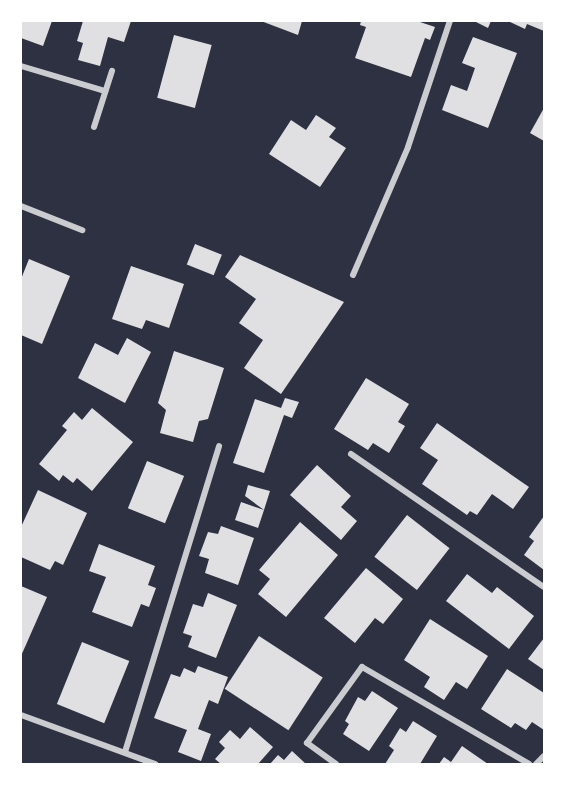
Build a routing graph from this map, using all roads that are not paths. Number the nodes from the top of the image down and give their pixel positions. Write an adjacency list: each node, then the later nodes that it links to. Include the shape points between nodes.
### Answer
1 (450, 21): 8 (street, via 408,147)
2 (21, 66): 4 (street)
3 (112, 70): 4 (street)
4 (105, 91): 5 (street)
5 (94, 127)
6 (21, 206): 7 (street)
7 (82, 230)
8 (353, 275)
9 (219, 446): 13 (street)
10 (351, 454): 11 (street)
11 (544, 587)
12 (21, 715): 13 (street)
13 (125, 752): 15 (street)
14 (544, 756): 18 (street)
15 (154, 764)
16 (336, 764): 17 (street, via 307,743 362,667)
17 (529, 764)
18 (536, 764)

